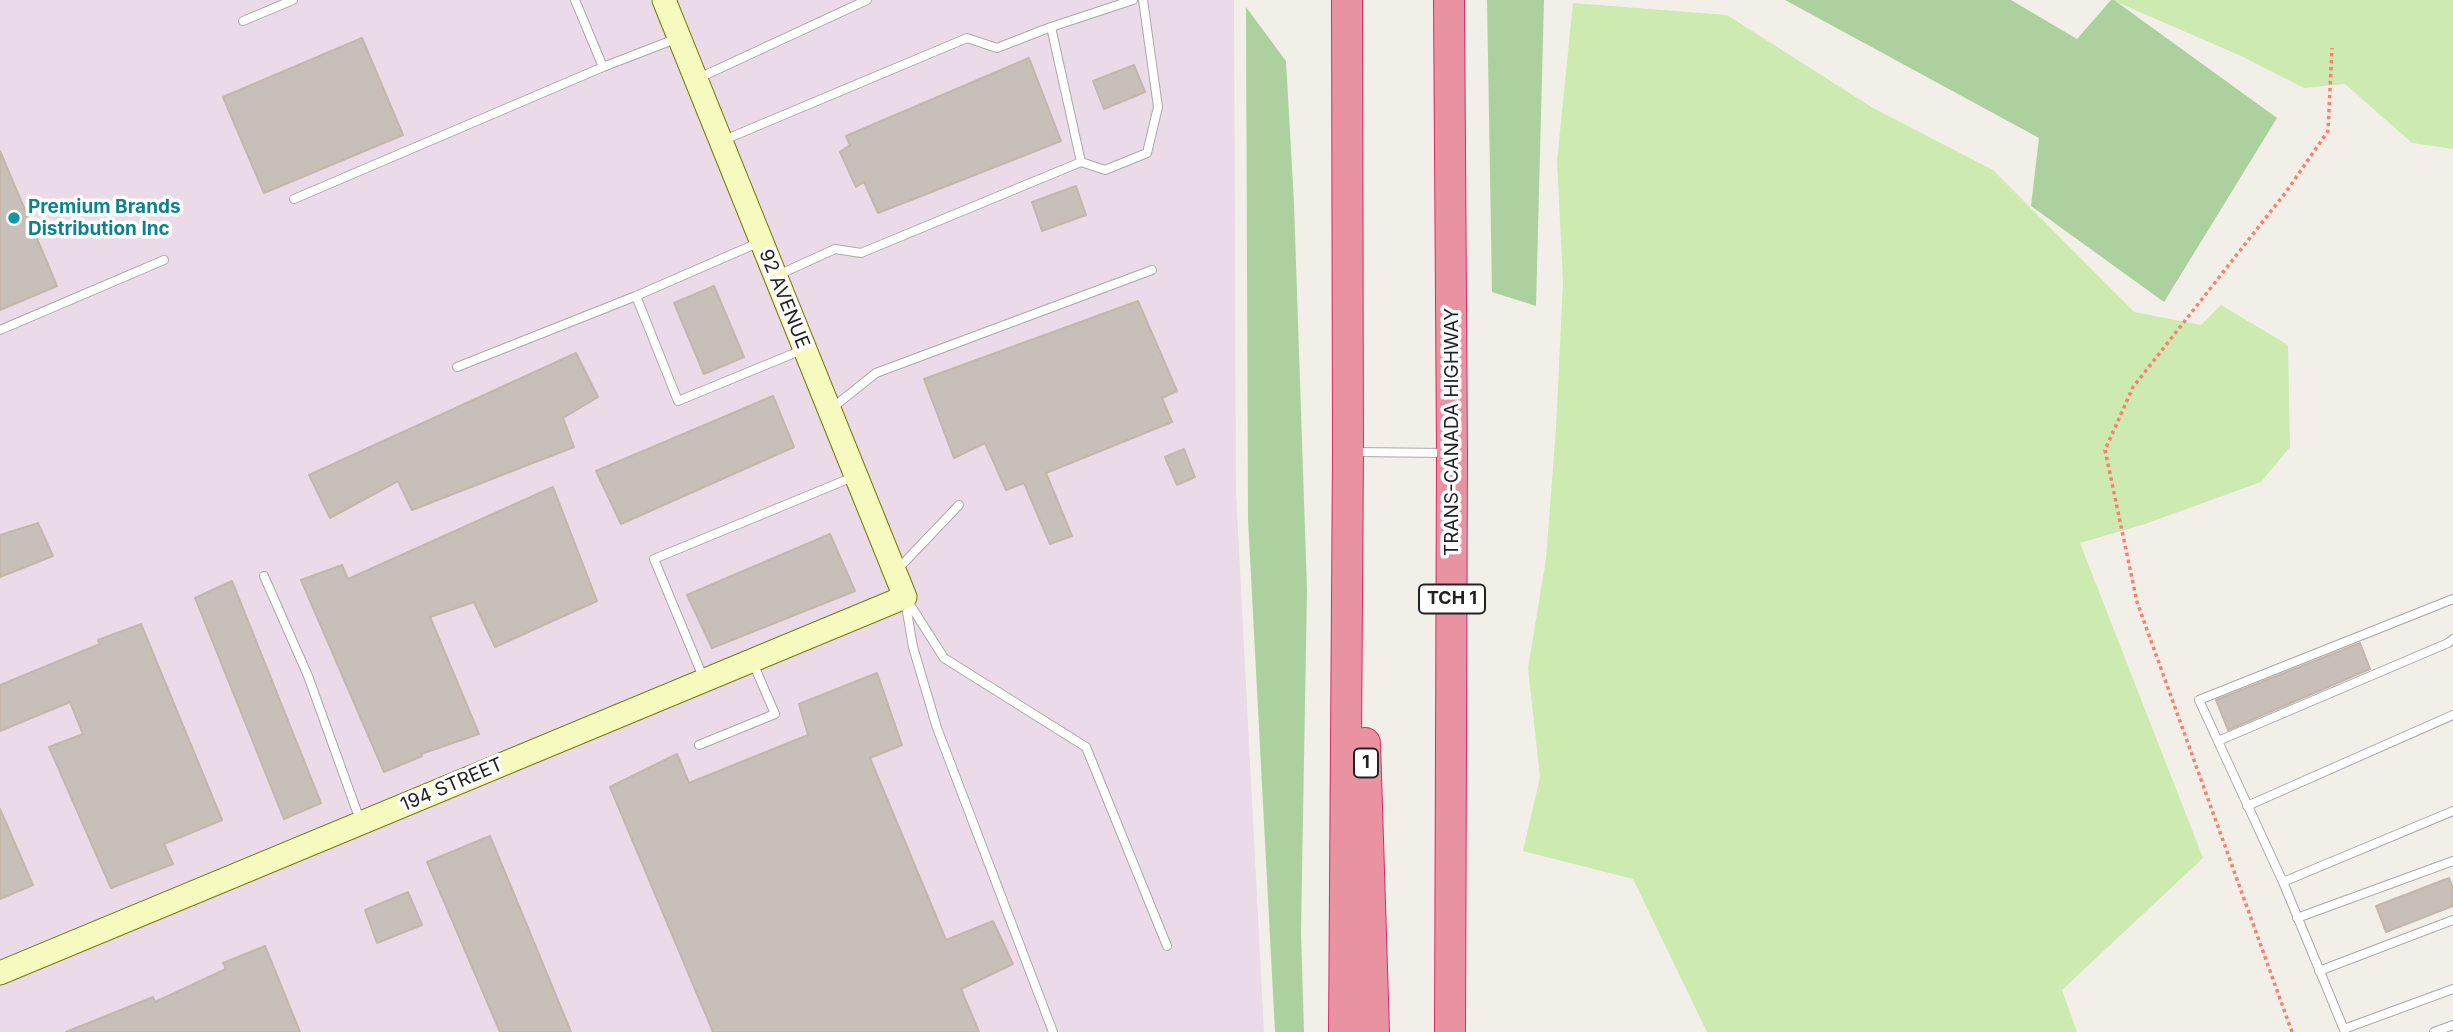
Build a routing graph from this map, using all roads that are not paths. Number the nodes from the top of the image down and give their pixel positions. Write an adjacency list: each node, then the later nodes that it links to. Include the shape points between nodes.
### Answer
1 (293, 0): 9 (lane)
2 (575, 0): 12 (lane)
3 (664, 0): 11 (street, 92 AVENUE)
4 (867, 0): 13 (lane)
5 (1133, 0): 10 (lane)
6 (1143, 0): 15 (lane, via 1158,107 1147,153 1105,170)
7 (1348, 0): 26 (highway)
8 (1449, 0): 27 (highway, TRANS-CANADA HIGHWAY / TCH 1)
9 (243, 21)
10 (1051, 27): 14 (lane, via 997,48 967,38); 15 (lane)
11 (679, 37): 12 (lane); 13 (street, 92 AVENUE)
12 (603, 67): 16 (lane)
13 (696, 80): 14 (street, 92 AVENUE)
14 (721, 142): 17 (street, 92 AVENUE)
15 (1081, 162): 20 (lane, via 862,253 835,249)
16 (294, 199)
17 (761, 241): 20 (street, 92 AVENUE); 21 (lane)
18 (164, 260): 22 (lane)
19 (1152, 270): 25 (lane, via 876,373)
20 (775, 276): 23 (street, 92 AVENUE)
21 (636, 296): 23 (lane, via 678,401); 24 (lane)
22 (0, 330)
23 (804, 348): 25 (street, 92 AVENUE)
24 (457, 367)
25 (829, 410): 28 (street, 92 AVENUE)
26 (1348, 452): 27 (lane); 29 (highway)
27 (1452, 453): 57 (highway, TRANS-CANADA HIGHWAY / TCH 1)
28 (856, 476): 31 (street, 92 AVENUE); 37 (lane, via 654,559)
29 (1348, 495): 55 (highway); 56 (highway, 1, via 1365,728)
30 (959, 505): 31 (lane)
31 (895, 572): 33 (street, 92 AVENUE)
32 (264, 576): 43 (lane, via 308,676)
33 (905, 597): 36 (street, 194 STREET); 48 (lane, via 944,658 1086,747); 54 (lane, via 912,647 937,728)
34 (2453, 598): 39 (lane, via 2199,700)
35 (2453, 639): 39 (lane)
36 (752, 660): 37 (street, 194 STREET); 40 (lane, via 775,714)
37 (704, 680): 43 (street, 194 STREET)
38 (2453, 717): 41 (lane)
39 (2218, 741): 41 (lane)
40 (699, 745)
41 (2247, 806): 45 (lane)
42 (2453, 811): 45 (lane)
43 (361, 823): 50 (street, 194 STREET)
44 (2453, 861): 46 (lane)
45 (2283, 883): 46 (lane)
46 (2297, 918): 49 (lane)
47 (2453, 920): 49 (lane)
48 (1167, 946)
49 (2319, 971): 53 (lane)
50 (0, 972)
51 (2453, 989): 53 (lane)
52 (2453, 1025): 58 (lane)
53 (2344, 1030)
54 (1053, 1032)
55 (1344, 1032)
56 (1374, 1032)
57 (1450, 1032)
58 (2434, 1032)

